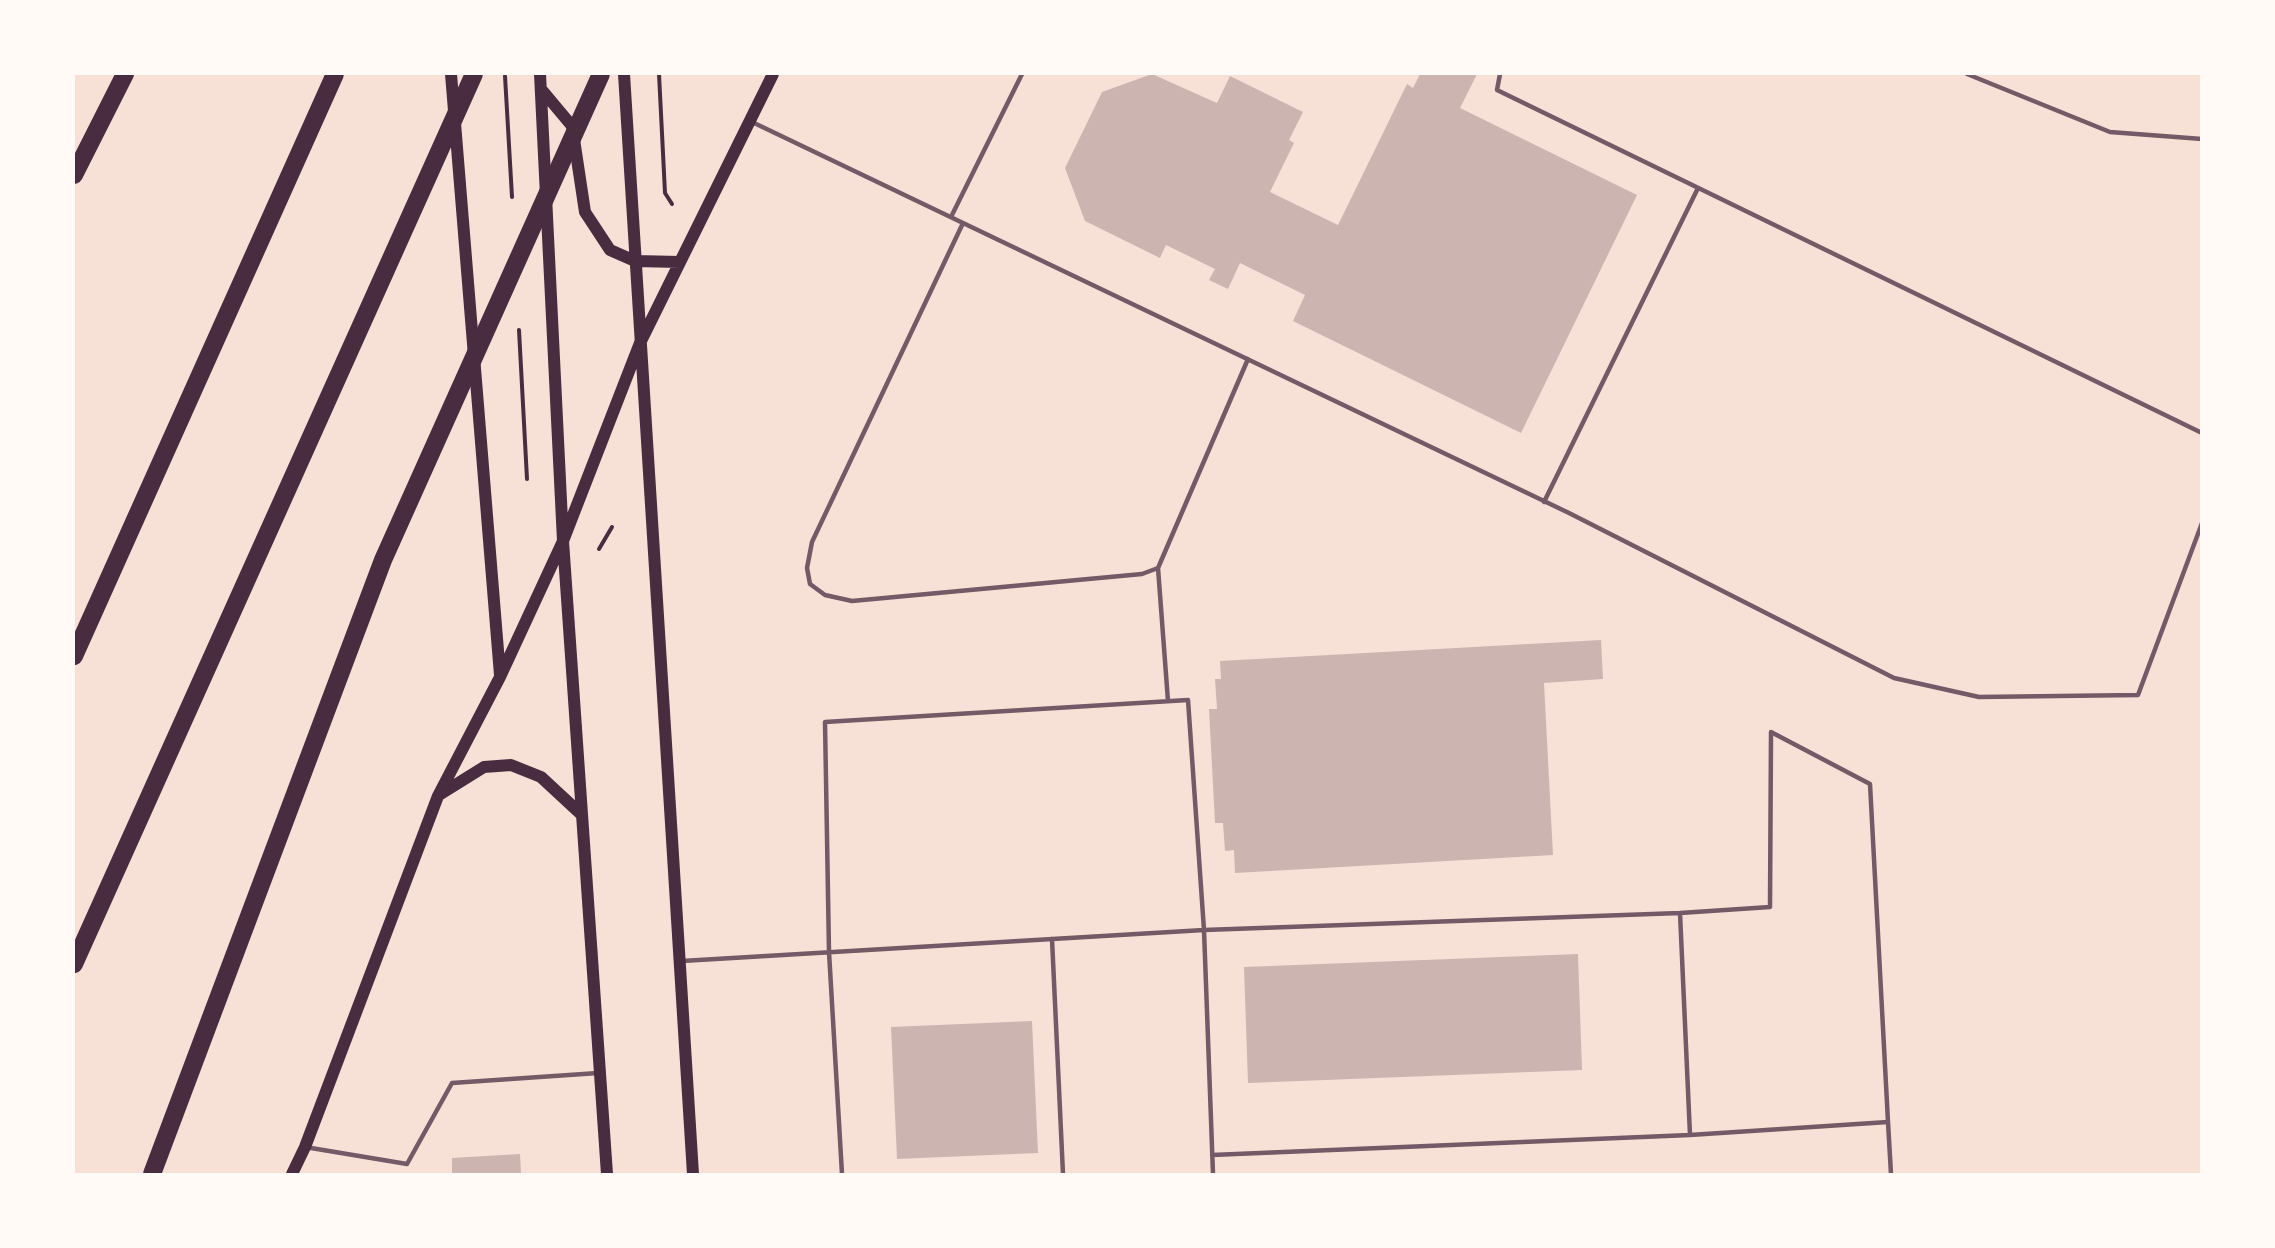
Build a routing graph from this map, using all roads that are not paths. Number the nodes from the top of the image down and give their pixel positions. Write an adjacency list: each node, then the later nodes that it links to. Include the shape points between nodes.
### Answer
1 (125, 74): 15 (highway)
2 (335, 74): 28 (highway)
3 (452, 74): 29 (main road)
4 (474, 74): 38 (highway)
5 (540, 74): 12 (main road)
6 (601, 74): 44 (highway, via 383,560)
7 (624, 74): 19 (main road)
8 (773, 74): 13 (main road)
9 (1022, 74): 17 (lane)
10 (1500, 74): 16 (lane, via 1497,90)
11 (1969, 74): 14 (lane, via 2110,132)
12 (541, 89): 19 (main road, via 572,126 585,212 610,250); 26 (main road)
13 (750, 121): 17 (lane); 20 (main road)
14 (2202, 139)
15 (74, 175)
16 (1698, 188): 23 (lane); 24 (lane)
17 (951, 217): 18 (lane)
18 (963, 223): 22 (lane); 27 (lane, via 812,542 807,568 810,584 825,595 852,601 1142,574)
19 (636, 261): 20 (main road); 21 (main road)
20 (680, 262): 21 (main road)
21 (640, 343): 26 (main road); 37 (main road)
22 (1248, 360): 24 (lane); 27 (lane)
23 (2202, 432)
24 (1544, 502): 25 (lane, via 1894,678 1979,697 2138,695)
25 (2202, 523)
26 (563, 541): 29 (main road); 32 (main road)
27 (1158, 568): 30 (lane)
28 (74, 656)
29 (500, 677): 31 (main road)
30 (1168, 701): 34 (lane, via 1188,700); 36 (lane, via 825,722)
31 (438, 796): 32 (main road, via 484,767 512,765 541,777); 42 (main road)
32 (582, 815): 39 (main road)
33 (1680, 913): 34 (lane); 40 (lane, via 1770,907 1771,732 1870,784); 41 (lane)
34 (1204, 930): 35 (lane); 43 (lane)
35 (1052, 939): 36 (lane); 49 (lane)
36 (829, 952): 37 (lane); 48 (lane)
37 (681, 961): 47 (main road)
38 (74, 964)
39 (600, 1072): 42 (lane, via 452,1083 407,1164); 46 (main road)
40 (1888, 1122): 41 (lane); 51 (lane)
41 (1690, 1135): 43 (lane)
42 (305, 1147): 45 (main road)
43 (1212, 1155): 50 (lane)
44 (152, 1174)
45 (292, 1174)
46 (607, 1174)
47 (693, 1174)
48 (842, 1174)
49 (1063, 1174)
50 (1213, 1174)
51 (1891, 1174)

